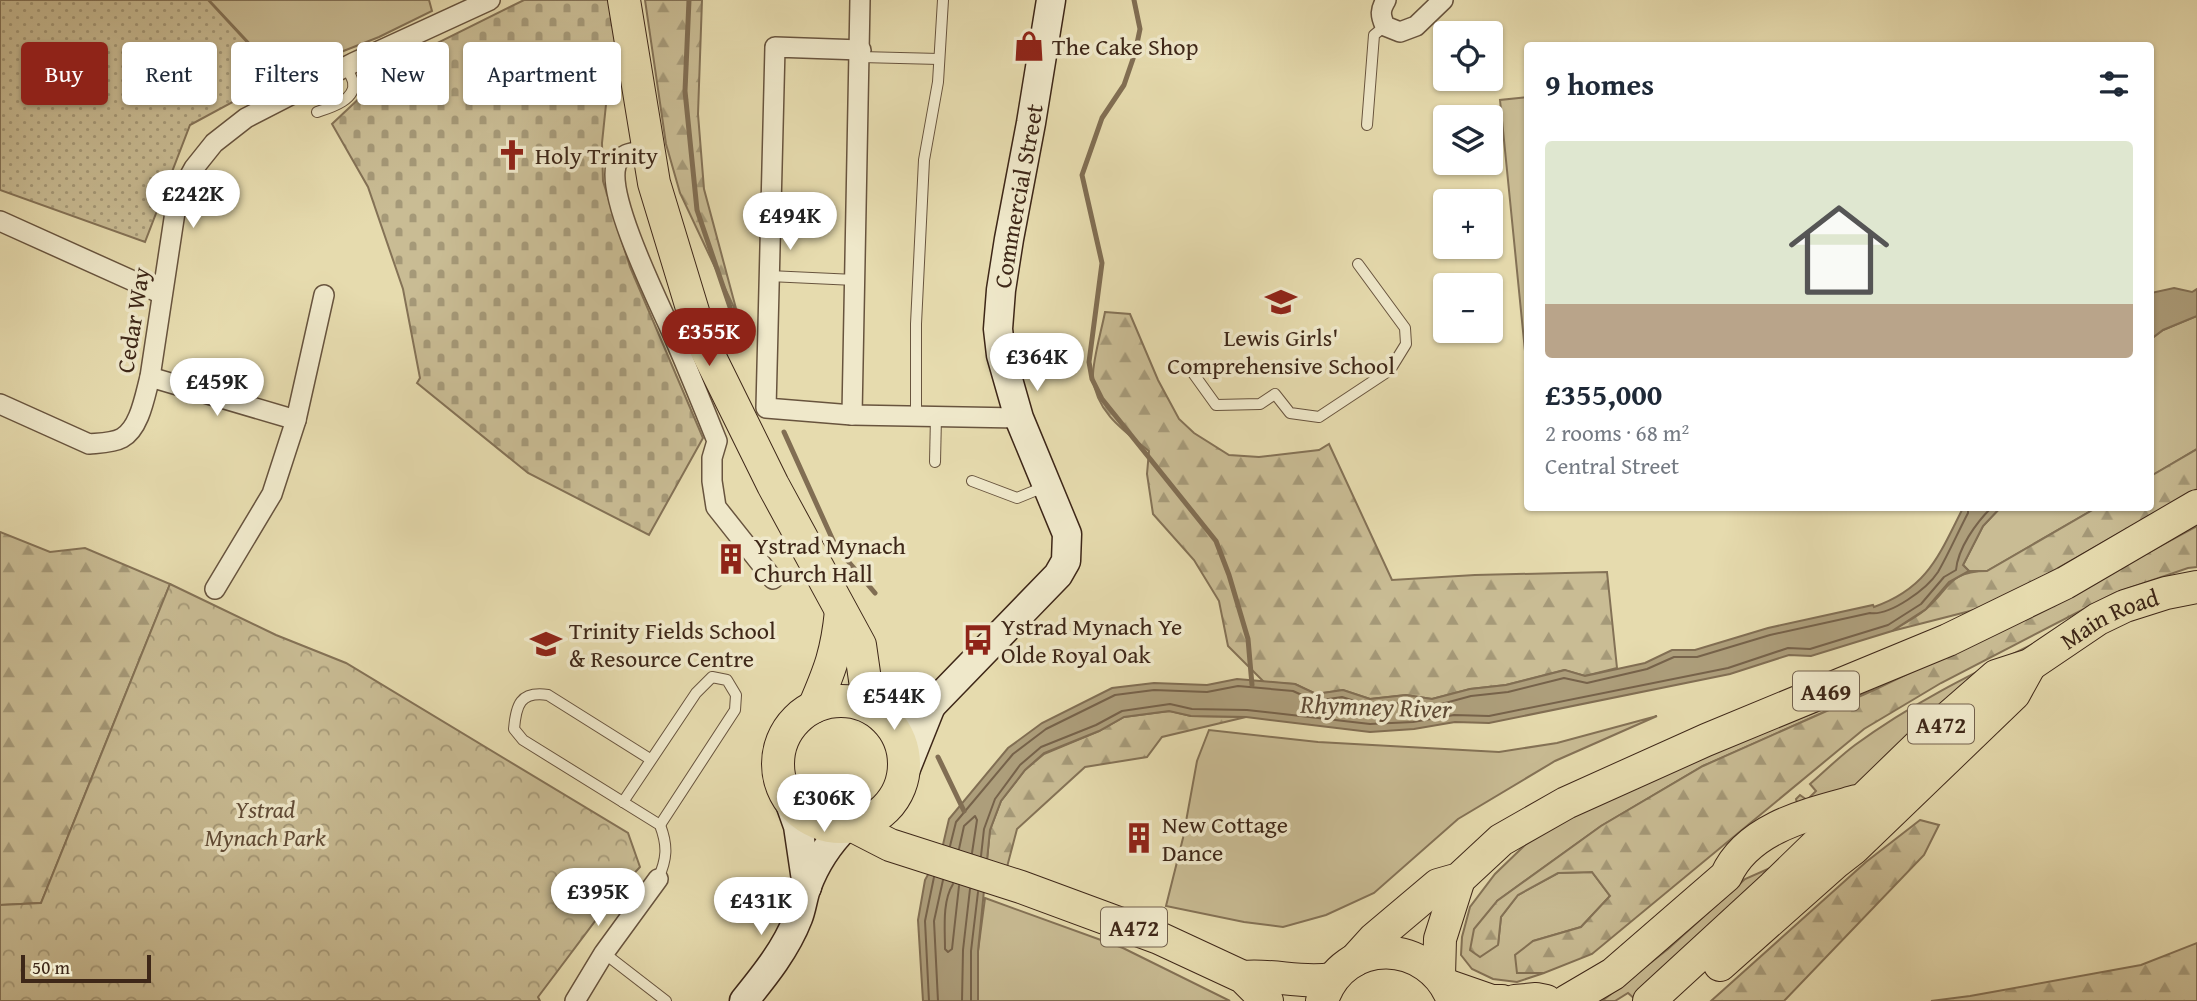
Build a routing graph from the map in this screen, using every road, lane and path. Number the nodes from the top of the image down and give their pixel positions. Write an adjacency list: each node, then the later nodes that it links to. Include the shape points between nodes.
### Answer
1 (490, 0): 11 (street, Cedar Way)
2 (624, 0): 14 (main road)
3 (860, 0): 9 (street)
4 (943, 0): 10 (lane)
5 (1050, 0): 27 (street, Commercial Street, via 1000,290 1001,355)
6 (1386, 0): 8 (street, via 1381,9)
7 (1443, 0): 8 (street, via 1416,26 1400,32)
8 (1385, 26): 13 (lane, via 1374,35)
9 (861, 54): 10 (lane); 17 (street, via 775,47); 18 (street)
10 (939, 59): 25 (lane, via 924,160)
11 (346, 66): 12 (lane, via 353,90); 19 (street, Cedar Way, via 246,118 214,143 177,199)
12 (317, 112)
13 (1367, 125)
14 (647, 150): 33 (street, via 616,163 626,227 717,441 712,458 716,507); 36 (main road, via 702,341)
15 (0, 221): 19 (street)
16 (1358, 264): 21 (lane, via 1405,328 1406,344 1390,370 1319,416 1290,413 1275,394 1260,404 1216,405)
17 (769, 276): 18 (lane); 24 (street, via 766,408)
18 (855, 280): 24 (street)
19 (162, 294): 22 (street, Cedar Way)
20 (324, 295): 28 (street)
21 (1193, 373)
22 (150, 377): 23 (street, Cedar Way, via 134,424 123,438 104,443 89,444); 28 (street)
23 (0, 404)
24 (852, 415): 25 (street)
25 (916, 416): 26 (street)
26 (936, 417): 27 (street); 29 (lane)
27 (1019, 418): 31 (street, Commercial Street)
28 (296, 420): 35 (street, via 272,494)
29 (934, 462)
30 (972, 481): 31 (lane, via 1017,498)
31 (1048, 485): 37 (street, Commercial Street, via 1067,534 1066,561 1050,584)
32 (2197, 506): 52 (main road, A469, via 2065,583 1948,640 1566,803 1501,840)
33 (773, 579)
34 (2197, 587): 41 (main road, Main Road / A472, via 2112,612 2030,665 1996,676 1941,724)
35 (215, 589)
36 (841, 611): 38 (main road, via 838,646); 39 (main road, via 860,645)
37 (931, 706): 39 (street, Commercial Street, via 903,720); 42 (street, Commercial Street)
38 (814, 707): 39 (main road, via 833,701 853,702); 43 (main road, via 797,719 779,755 779,776)
39 (881, 716): 42 (main road, via 899,739 904,757)
40 (650, 759): 45 (lane); 45 (lane, via 548,695 535,693 516,709 514,729 523,740); 46 (lane, via 696,693 712,677 727,680 736,695 735,710)
41 (1913, 772): 44 (main road, A472); 50 (main road, A472, via 1854,848)
42 (900, 785): 47 (main road, via 878,815); 48 (main road, via 900,820)
43 (787, 795): 47 (main road, via 812,819); 54 (street, via 798,826)
44 (1863, 800): 49 (main road); 51 (main road, A472, via 1795,820 1762,836 1734,859)
45 (623, 802): 46 (lane)
46 (660, 825): 53 (lane, via 667,859)
47 (849, 826): 48 (main road, A472); 54 (street, via 826,847)
48 (927, 858): 56 (main road, A472, via 1136,928)
49 (1800, 860): 50 (main road, A472); 51 (main road, A472, via 1770,861); 67 (main road)
50 (1836, 862): 68 (main road)
51 (1726, 876): 66 (main road, A472, via 1613,974)
52 (1459, 878): 57 (main road, A469, via 1438,885 1374,939); 58 (main road, via 1440,939)
53 (658, 879): 55 (street)
54 (807, 887): 61 (street, via 798,918 777,959)
55 (604, 953): 59 (street); 60 (lane)
56 (1243, 977): 57 (main road, A472); 62 (main road, A472)
57 (1336, 980): 58 (main road, via 1377,953 1400,953 1421,961)
58 (1446, 987): 63 (main road)
59 (575, 1001)
60 (666, 1001)
61 (744, 1001)
62 (1267, 1001)
63 (1502, 1001)
64 (1515, 1001): 65 (main road)
65 (1546, 1001)
66 (1567, 1001)
67 (1649, 1001)
68 (1681, 1001)

